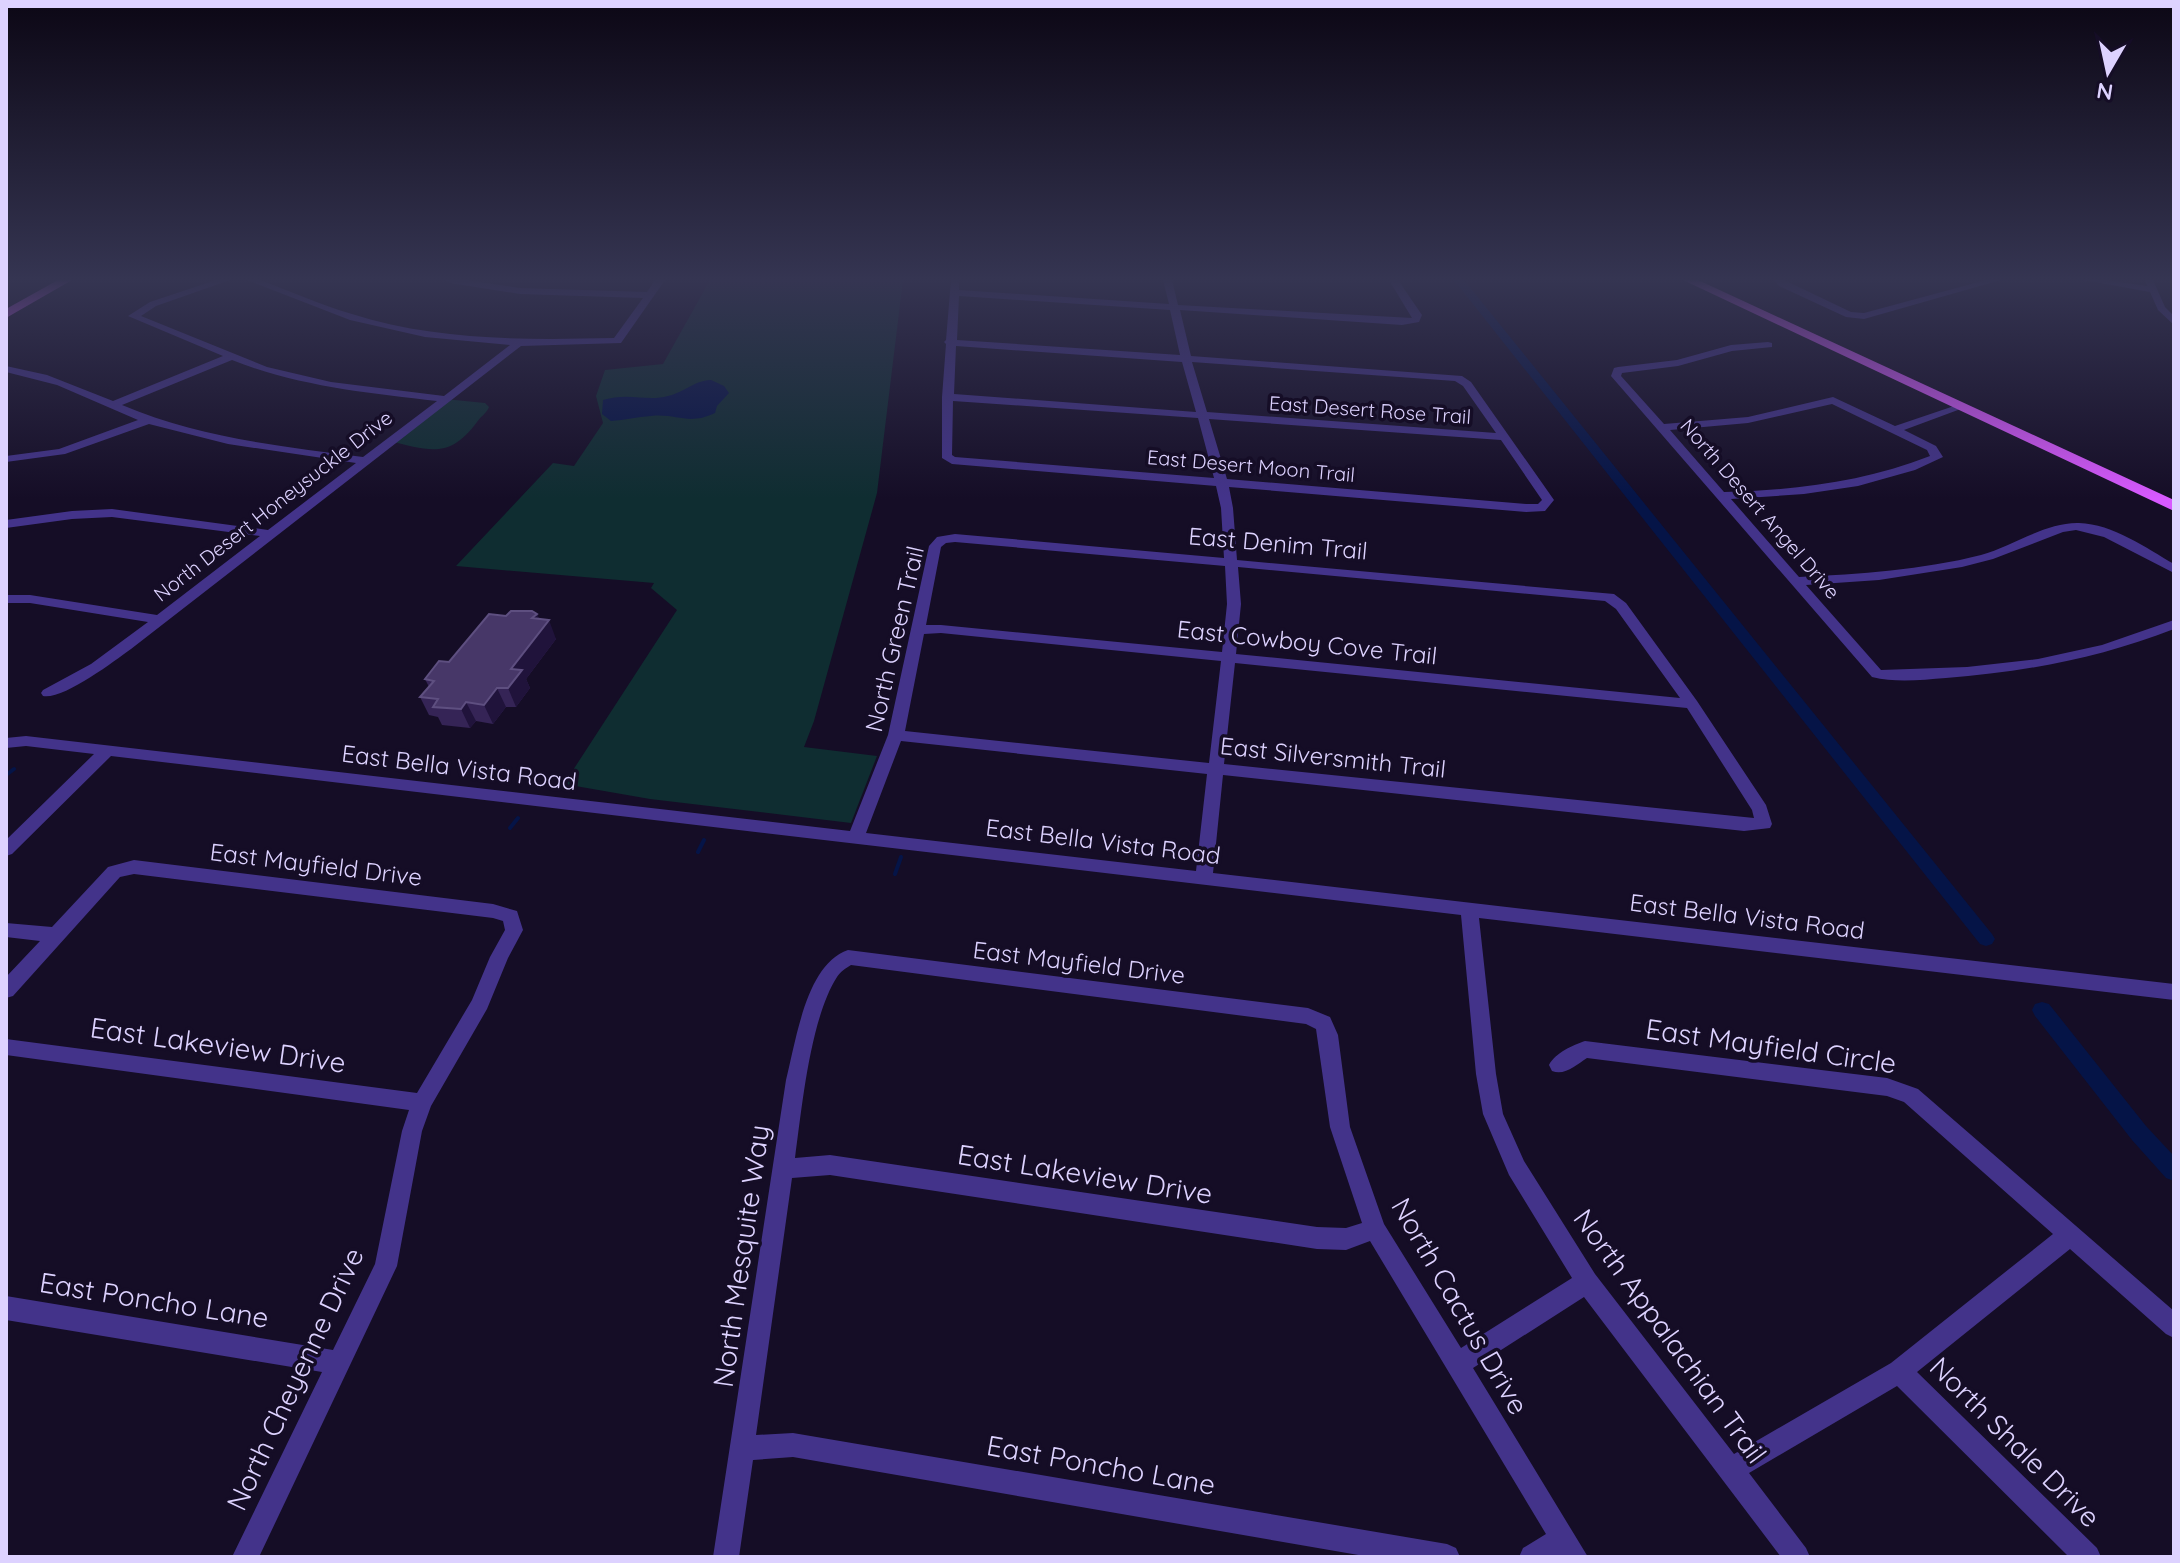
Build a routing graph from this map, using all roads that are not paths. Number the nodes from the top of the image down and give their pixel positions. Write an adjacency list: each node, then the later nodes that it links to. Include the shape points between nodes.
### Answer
1 (219, 353): 8 (street)
2 (506, 353): 12 (street, North Desert Honeysuckle Drive)
3 (949, 353): 11 (street)
4 (1111, 353): 9 (street)
5 (1185, 353): 9 (street)
6 (1714, 353): 17 (street, North Desert Angel Drive, via 1618,370 1616,376)
7 (1845, 353): 14 (main road)
8 (229, 357): 12 (street, via 331,385); 13 (street)
9 (1186, 358): 15 (street); 19 (street, via 1458,378)
10 (6, 369): 13 (street, via 37,375)
11 (947, 397): 15 (street, East Desert Rose Trail); 22 (street, East Desert Moon Trail, via 946,456 952,460)
12 (445, 399): 21 (street, North Desert Honeysuckle Drive)
13 (111, 406): 16 (street)
14 (1961, 407): 18 (street); 24 (main road)
15 (1203, 416): 19 (street, East Desert Rose Trail); 22 (street)
16 (148, 420): 20 (street, via 61,452); 21 (street, via 224,440)
17 (1661, 427): 18 (street, via 1753,420 1833,400); 23 (street, North Desert Angel Drive)
18 (1896, 429): 23 (street, via 1932,448 1937,457 1837,487)
19 (1503, 437): 22 (street, East Desert Moon Trail, via 1548,500 1546,505 1526,508)
20 (6, 459)
21 (365, 461): 26 (street, North Desert Honeysuckle Drive)
22 (1222, 484): 28 (street)
23 (1722, 496): 30 (street, North Desert Angel Drive)
24 (2174, 506)
25 (6, 524): 26 (street, via 112,513)
26 (270, 534): 32 (street, North Desert Honeysuckle Drive)
27 (942, 540): 28 (street, East Denim Trail); 34 (street, North Green Trail, via 935,546)
28 (1231, 562): 35 (street); 37 (street, East Denim Trail, via 1609,597)
29 (2174, 569): 30 (street, via 2083,526 1951,564)
30 (1796, 581): 33 (street, North Desert Angel Drive, via 1877,674 2009,669 2078,657)
31 (6, 599): 32 (street)
32 (159, 620): 36 (street, North Desert Honeysuckle Drive, via 96,667)
33 (2174, 624)
34 (918, 630): 35 (street, East Cowboy Cove Trail); 39 (street, North Green Trail)
35 (1230, 657): 37 (street, East Cowboy Cove Trail); 43 (street)
36 (48, 693)
37 (1692, 704): 43 (street, East Silversmith Trail, via 1760,809 1764,824)
38 (6, 729): 40 (street, East Bella Vista Road)
39 (896, 735): 43 (street, East Silversmith Trail); 44 (street, North Green Trail)
40 (26, 741): 41 (street, East Bella Vista Road); 42 (street, East Bella Vista Road)
41 (6, 743)
42 (107, 750): 44 (street, East Bella Vista Road); 45 (street)
43 (1217, 770): 46 (street)
44 (856, 838): 46 (street, East Bella Vista Road)
45 (6, 850)
46 (1204, 878): 47 (street, East Bella Vista Road)
47 (1469, 908): 53 (street, East Bella Vista Road); 61 (street, North Appalachian Trail, via 1493,1114 1516,1168)
48 (511, 916): 50 (street, East Mayfield Drive, via 134,867 114,872); 57 (street, North Cheyenne Drive, via 514,930 480,1003)
49 (6, 930): 50 (street)
50 (56, 935): 52 (street)
51 (831, 969): 54 (street, East Mayfield Drive, via 848,957 1308,1016); 58 (street, North Mesquite Way, via 814,1007 796,1080)
52 (6, 990)
53 (2174, 992)
54 (1323, 1023): 59 (street, North Cactus Drive, via 1340,1127)
55 (6, 1047): 57 (street, East Lakeview Drive)
56 (1559, 1065): 60 (street, East Mayfield Circle, via 1585,1049 1887,1087 1911,1095)
57 (422, 1103): 64 (street, North Cheyenne Drive, via 386,1266)
58 (785, 1169): 59 (street, East Lakeview Drive, via 830,1165 1317,1238 1346,1239); 67 (street, North Mesquite Way)
59 (1375, 1229): 65 (street, North Cactus Drive)
60 (2069, 1236): 63 (street, East Mayfield Circle); 66 (street)
61 (1587, 1282): 65 (street); 68 (street, North Appalachian Trail)
62 (6, 1308): 64 (street, East Poncho Lane)
63 (2174, 1326)
64 (338, 1363): 70 (street, North Cheyenne Drive)
65 (1457, 1364): 69 (street, North Cactus Drive)
66 (1899, 1371): 68 (street); 75 (street, North Shale Drive)
67 (743, 1448): 71 (street, North Mesquite Way); 72 (street, East Poncho Lane, via 793,1445)
68 (1730, 1470): 74 (street, North Appalachian Trail)
69 (1569, 1548): 73 (street)
70 (245, 1557)
71 (726, 1557)
72 (1447, 1557)
73 (1532, 1557)
74 (1797, 1557)
75 (2088, 1557)

